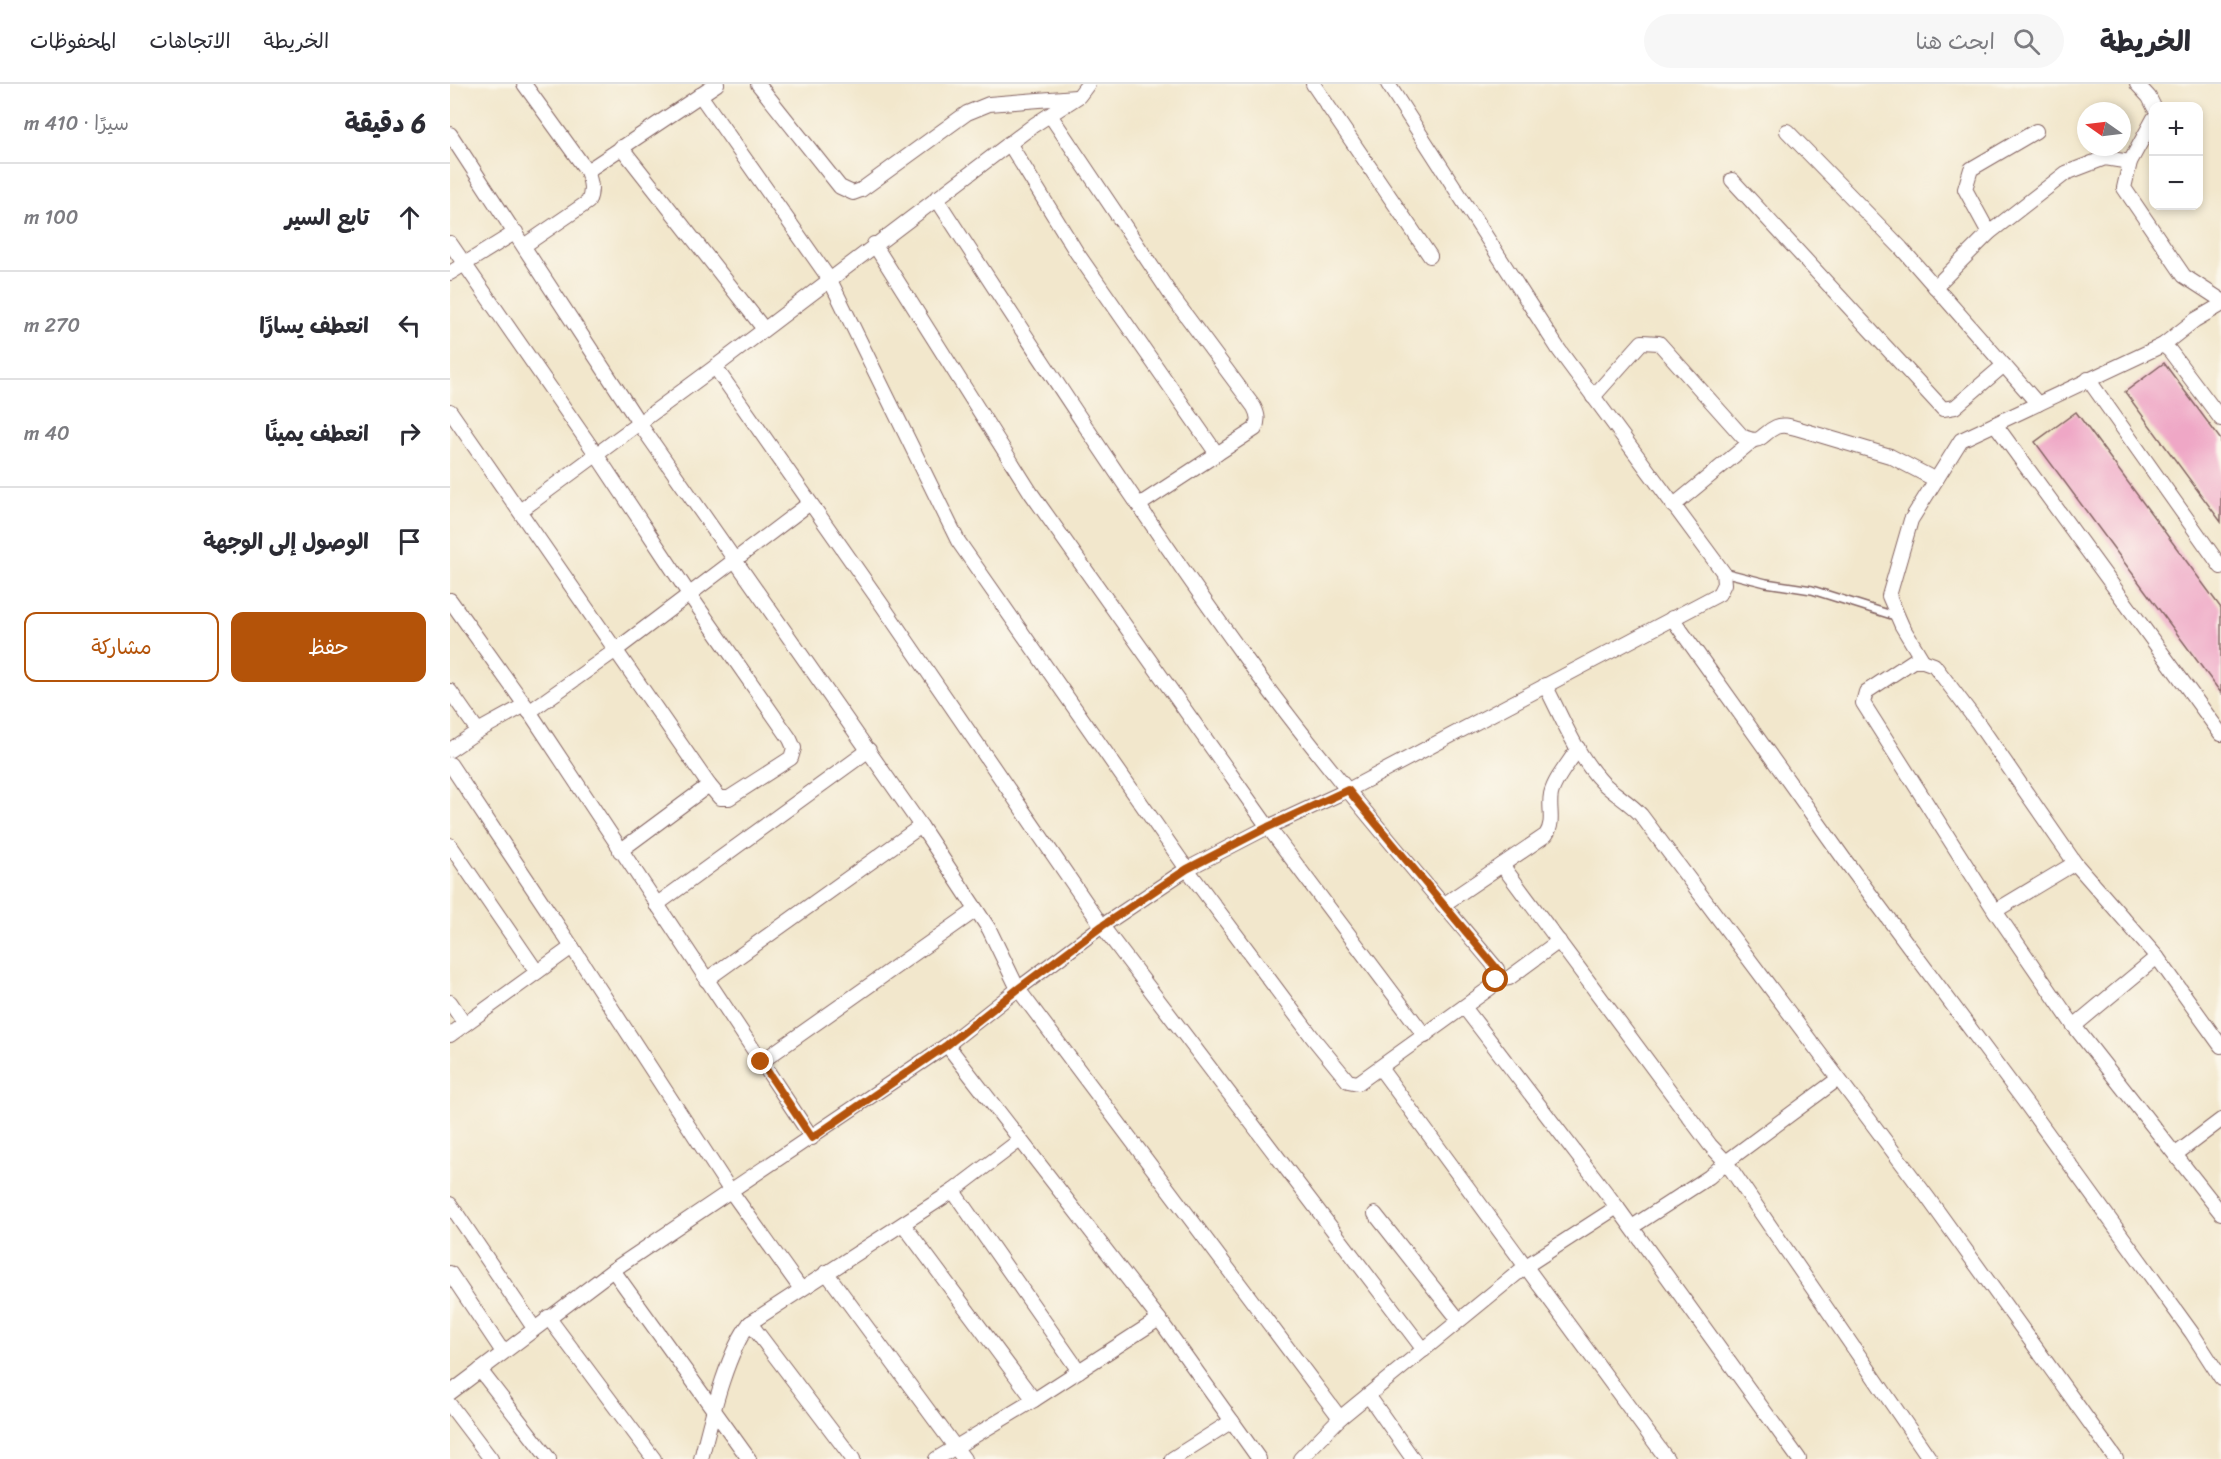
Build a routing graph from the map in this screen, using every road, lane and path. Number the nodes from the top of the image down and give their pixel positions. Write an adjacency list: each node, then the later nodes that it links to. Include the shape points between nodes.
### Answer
1 (524, 84): 19 (street)
2 (717, 84): 8 (street)
3 (758, 84): 9 (street, via 840,187 853,193 967,113 989,104)
4 (1088, 84): 9 (street)
5 (1313, 84): 27 (street)
6 (1388, 84): 38 (street)
7 (2137, 84): 10 (street)
8 (700, 95): 17 (street); 30 (street)
9 (1078, 96): 11 (street)
10 (2152, 102)
11 (1050, 115): 16 (street); 46 (street, via 1173,298 1258,415 1255,429)
12 (2149, 127): 18 (street)
13 (1787, 131): 31 (street)
14 (2036, 131): 23 (street, via 1971,169 1965,189)
15 (450, 134): 22 (street)
16 (1009, 143): 21 (street); 46 (street, via 1077,253)
17 (621, 147): 19 (street); 33 (street)
18 (2130, 162): 23 (street, via 2105,158 2066,173); 32 (street, via 2124,189 2184,276)
19 (587, 171): 26 (street, via 591,187 588,202)
20 (1732, 180): 35 (street, via 1942,410 1955,407)
21 (936, 198): 25 (street); 49 (street)
22 (516, 232): 26 (street); 28 (street)
23 (1989, 234): 31 (street)
24 (450, 243): 28 (street)
25 (874, 244): 30 (street); 73 (street, via 1031,493)
26 (525, 245): 42 (street)
27 (1430, 255)
28 (464, 263): 29 (street); 45 (street)
29 (450, 273)
30 (830, 280): 33 (street); 78 (street, via 958,541)
31 (1935, 287): 35 (street)
32 (2221, 302): 34 (street)
33 (764, 329): 36 (street)
34 (2163, 345): 37 (street); 41 (street)
35 (2004, 365): 39 (street)
36 (715, 367): 42 (street); 48 (street)
37 (2088, 379): 39 (street); 53 (street)
38 (1593, 397): 44 (street, via 1642,342 1659,343 1742,436); 50 (street)
39 (2038, 404): 43 (street)
40 (450, 411): 51 (street)
41 (2221, 419)
42 (639, 423): 45 (street); 52 (street)
43 (1995, 424): 47 (street, via 1961,440); 65 (street)
44 (1752, 441): 47 (street, via 1784,425 1890,456); 50 (street)
45 (596, 454): 51 (street); 55 (street)
46 (1217, 454): 49 (street)
47 (1936, 480): 57 (street, via 1911,520 1889,596)
48 (810, 503): 52 (street); 83 (street)
49 (1139, 505): 71 (street, via 1245,657)
50 (1673, 506): 54 (street)
51 (520, 511): 59 (street)
52 (736, 559): 55 (street); 68 (street)
53 (2221, 567)
54 (1723, 572): 57 (lane, via 1812,590); 58 (street, via 1724,584 1719,594)
55 (689, 594): 59 (street); 70 (street, via 794,748 791,758 729,798 720,798)
56 (450, 600): 63 (street)
57 (1898, 617): 60 (street)
58 (1672, 618): 61 (street); 129 (street, via 2185,1323)
59 (616, 650): 63 (street); 70 (street)
60 (1923, 661): 76 (street, via 1934,665 1978,723); 82 (street, via 1912,661 1866,692 1863,703)
61 (1545, 685): 66 (street); 71 (street)
62 (450, 691): 64 (street)
63 (527, 709): 64 (street); 75 (street)
64 (478, 731): 67 (street)
65 (2221, 734)
66 (1578, 748): 77 (street, via 1552,791 1552,819 1546,836); 101 (street, via 1602,782 1641,814)
67 (450, 750)
68 (868, 750): 72 (street); 80 (street)
69 (450, 764): 85 (street)
70 (709, 785): 75 (street)
71 (1348, 790): 73 (street); 79 (street)
72 (921, 826): 81 (street); 88 (street)
73 (1268, 827): 78 (street); 96 (street)
74 (450, 845): 87 (street)
75 (620, 851): 80 (street)
76 (2075, 863): 82 (street); 86 (street)
77 (1502, 865): 79 (street); 84 (street)
78 (1187, 869): 83 (street); 100 (street, via 1348,1081 1358,1083)
79 (1443, 904): 89 (street, via 1497,969)
80 (656, 905): 88 (street)
81 (976, 910): 90 (street); 99 (street)
82 (1995, 911): 94 (street)
83 (1102, 926): 90 (street); 125 (street)
84 (1559, 941): 89 (street, via 1509,978); 106 (street)
85 (572, 947): 87 (street); 107 (street)
86 (2157, 957): 94 (street); 98 (street)
87 (537, 972): 93 (street)
88 (706, 980): 99 (street)
89 (1496, 980): 92 (street)
90 (1018, 989): 97 (street); 135 (street)
91 (450, 1002): 93 (street)
92 (1464, 1007): 96 (street); 110 (street)
93 (465, 1024): 95 (street)
94 (2074, 1026): 105 (street)
95 (450, 1035)
96 (1425, 1035): 100 (street)
97 (947, 1045): 103 (street); 104 (street)
98 (2221, 1046)
99 (761, 1062): 103 (street)
100 (1380, 1068): 115 (street)
101 (1838, 1079): 106 (street); 153 (street)
102 (2221, 1120): 105 (street)
103 (812, 1138): 107 (street)
104 (1020, 1140): 108 (street); 121 (street)
105 (2176, 1154): 111 (street)
106 (1726, 1162): 114 (street); 152 (street)
107 (730, 1190): 116 (street); 119 (street)
108 (953, 1191): 113 (street); 128 (street)
109 (450, 1204): 124 (street)
110 (1617, 1208): 114 (street); 115 (street)
111 (2221, 1213)
112 (1375, 1214): 122 (street)
113 (903, 1224): 117 (street); 132 (street)
114 (1632, 1227): 151 (street)
115 (1526, 1266): 122 (street); 150 (street)
116 (613, 1270): 120 (street); 134 (street)
117 (826, 1272): 119 (street); 137 (street)
118 (450, 1273): 126 (street)
119 (801, 1288): 123 (street)
120 (548, 1317): 124 (street); 140 (street)
121 (1159, 1319): 128 (street); 136 (street)
122 (1459, 1320): 125 (street)
123 (750, 1323): 134 (street, via 739,1336); 143 (street)
124 (534, 1328): 126 (street)
125 (1424, 1350): 131 (street)
126 (503, 1352): 127 (street)
127 (480, 1370): 130 (street); 139 (street)
128 (1079, 1371): 132 (street)
129 (2221, 1378)
130 (450, 1393)
131 (1368, 1395): 135 (street); 149 (street)
132 (1034, 1400): 137 (street)
133 (450, 1405): 138 (street)
134 (713, 1411): 141 (street); 142 (street)
135 (1340, 1418): 148 (street)
136 (1232, 1421): 146 (street); 147 (street)
137 (954, 1447): 144 (street); 145 (street)
138 (491, 1459)
139 (549, 1459)
140 (654, 1459)
141 (701, 1459)
142 (749, 1459)
143 (853, 1459)
144 (936, 1459)
145 (964, 1459)
146 (1172, 1459)
147 (1259, 1459)
148 (1300, 1459)
149 (1413, 1459)
150 (1667, 1459)
151 (1799, 1459)
152 (1930, 1459)
153 (2116, 1459)

